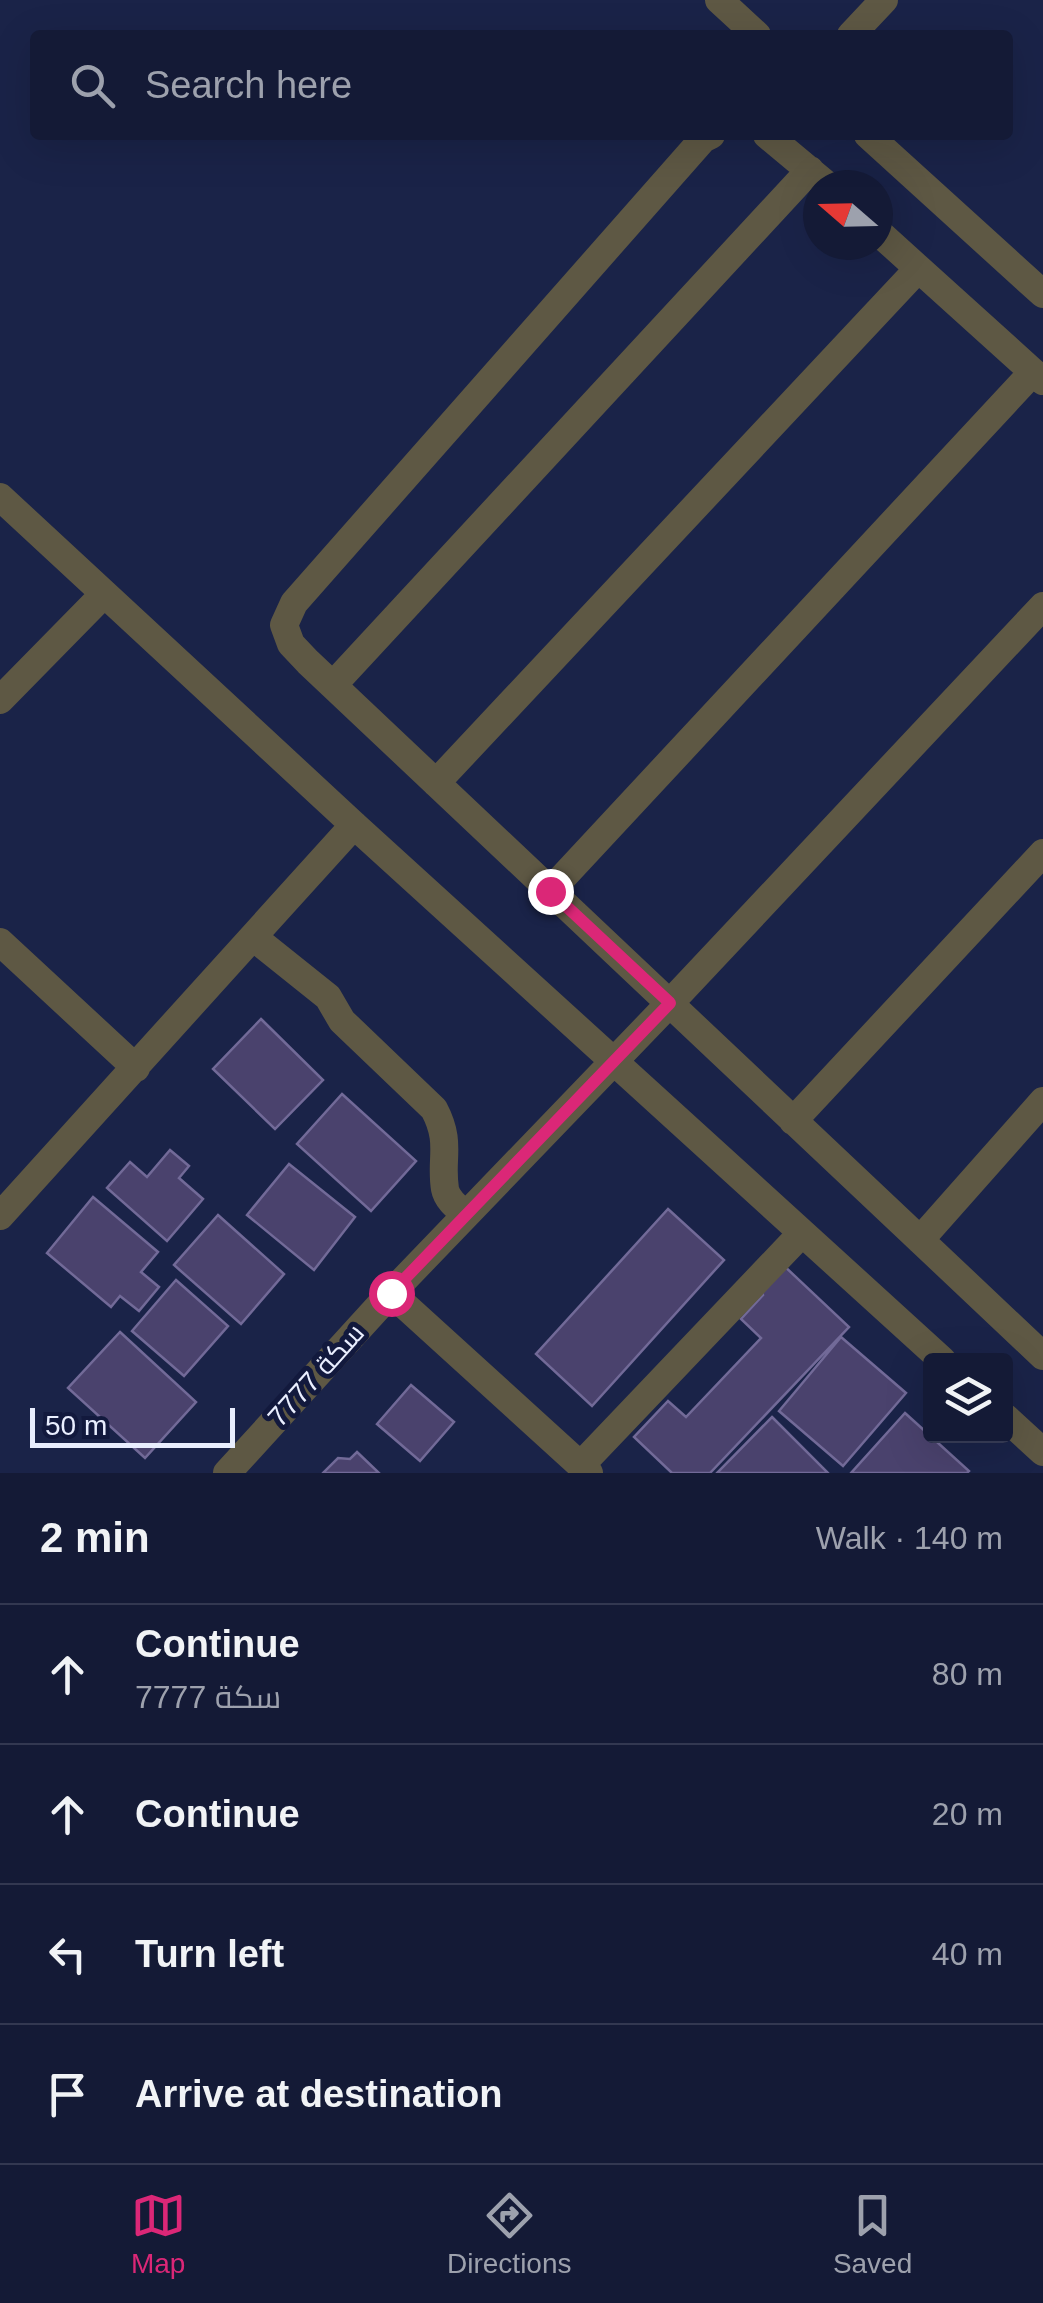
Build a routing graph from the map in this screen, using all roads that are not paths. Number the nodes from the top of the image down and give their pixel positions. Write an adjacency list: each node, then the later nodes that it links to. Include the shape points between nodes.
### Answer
1 (719, 0): 3 (street)
2 (884, 0): 4 (street)
3 (752, 30)
4 (857, 30)
5 (702, 140): 17 (street, via 294,603 284,625 291,644)
6 (773, 140): 8 (street)
7 (874, 140): 12 (street)
8 (810, 170)
9 (803, 193): 17 (street)
10 (893, 246): 11 (street)
11 (918, 269): 13 (street); 19 (street)
12 (1043, 294)
13 (1038, 377): 22 (street)
14 (0, 497): 15 (street)
15 (104, 594): 18 (street); 20 (street)
16 (1043, 606): 25 (street, سكة 7777)
17 (333, 685): 19 (street)
18 (0, 700)
19 (436, 783): 22 (street)
20 (354, 825): 23 (street); 26 (street)
21 (1043, 853): 29 (street)
22 (550, 891): 25 (street)
23 (253, 937): 27 (street); 30 (street, via 328,997 342,1021 434,1109 444,1127 446,1190)
24 (0, 942): 27 (street)
25 (670, 1003): 26 (street, سكة 7777); 29 (street)
26 (614, 1062): 30 (street, سكة 7777); 32 (street)
27 (136, 1068): 31 (street)
28 (1043, 1101): 33 (street)
29 (793, 1120): 33 (street)
30 (466, 1215): 34 (street, سكة 7777)
31 (0, 1216)
32 (802, 1234): 36 (street); 39 (street)
33 (920, 1240): 35 (street)
34 (391, 1293): 39 (street); 40 (street, سكة 7777)
35 (1040, 1347)
36 (934, 1353)
37 (1013, 1424): 38 (street)
38 (1043, 1452)
39 (585, 1469)
40 (227, 1473)

